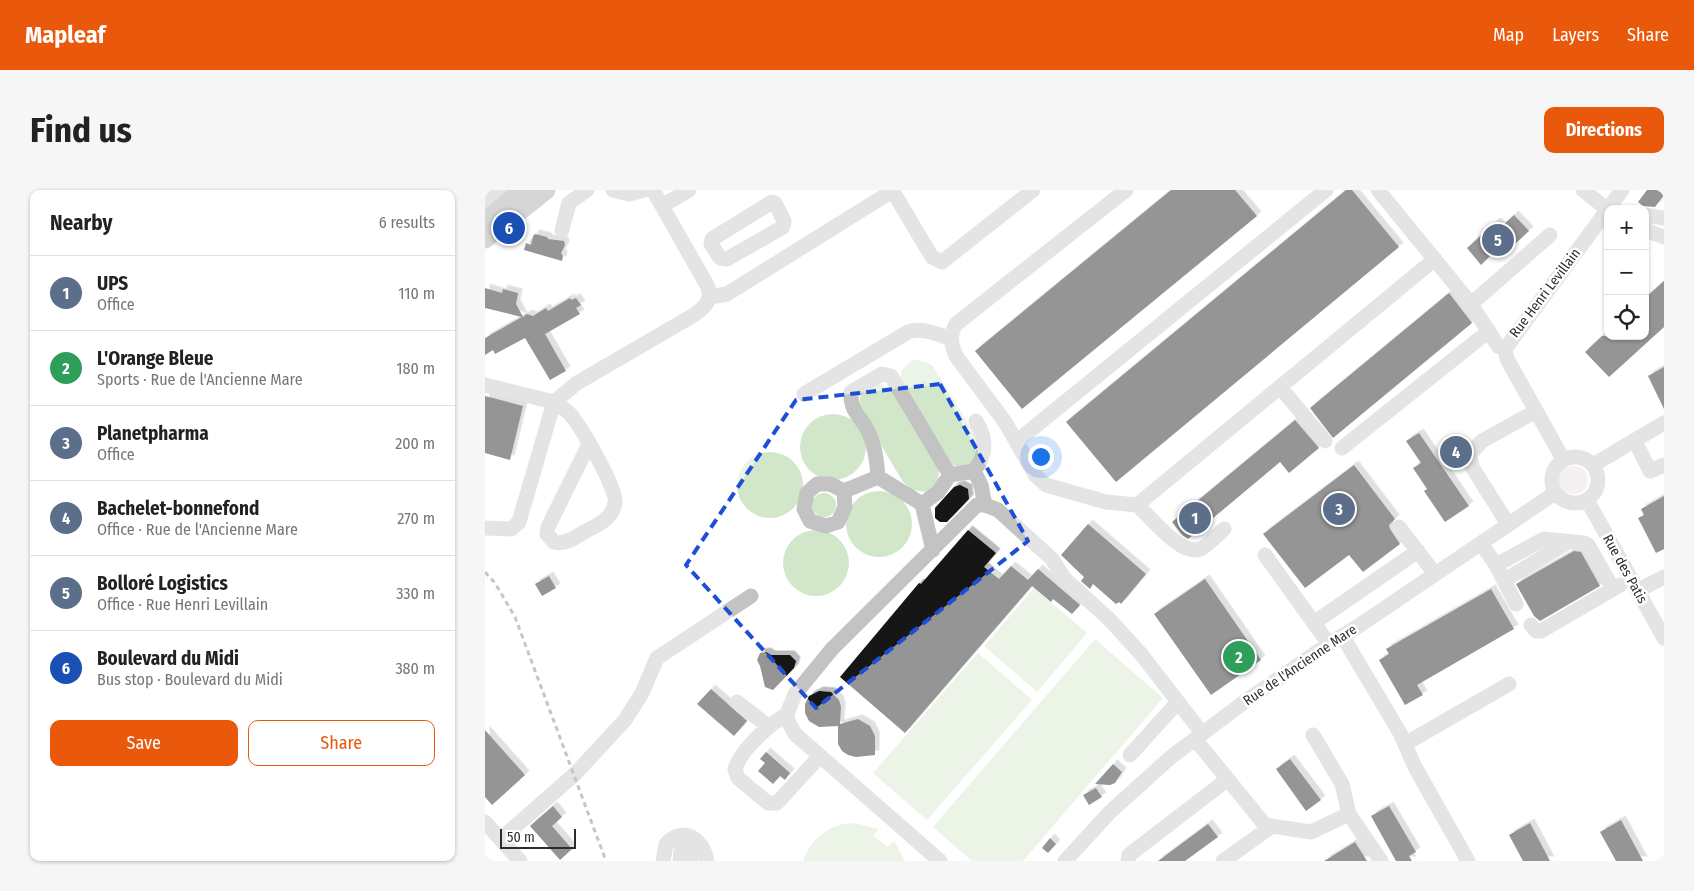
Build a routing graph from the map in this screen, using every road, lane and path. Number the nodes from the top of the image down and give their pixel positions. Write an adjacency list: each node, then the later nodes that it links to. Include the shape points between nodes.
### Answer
1 (502, 190): 16 (street)
2 (523, 190): 23 (main road)
3 (546, 190): 28 (main road)
4 (587, 190): 24 (street, via 569,203)
5 (613, 190): 6 (street, via 629,194)
6 (644, 190)
7 (653, 190): 18 (street)
8 (689, 190): 18 (street)
9 (893, 190): 10 (street, via 931,257 942,262); 32 (street, via 727,294)
10 (1033, 190)
11 (1126, 190): 35 (street, via 956,324)
12 (1326, 190): 46 (street)
13 (1583, 190): 19 (street)
14 (1622, 190): 17 (street, Rue Henri Levillain)
15 (1379, 191): 30 (street)
16 (485, 203)
17 (1611, 205)
18 (662, 206): 31 (street)
19 (1604, 206)
20 (1604, 214): 36 (street, Rue Henri Levillain)
21 (1649, 216): 22 (street)
22 (1664, 218)
23 (485, 221)
24 (561, 230)
25 (1649, 231): 27 (street)
26 (1550, 235): 33 (street)
27 (1664, 237)
28 (485, 240)
29 (716, 253): 29 (street, via 711,244 712,238 775,203 785,221 783,227 727,259); 31 (street)
30 (1435, 259): 33 (street); 38 (street)
31 (696, 264): 32 (street, via 708,287)
32 (709, 297): 40 (street, via 707,305 694,315 577,383)
33 (1471, 304): 34 (street)
34 (1489, 331): 36 (street, via 1498,346); 48 (street)
35 (951, 339): 39 (street, via 932,332 908,332); 46 (street, via 956,356)
36 (1505, 349): 41 (street, Rue Henri Levillain, via 1507,359)
37 (485, 385): 40 (street)
38 (1280, 387): 44 (street); 60 (street)
39 (804, 394)
40 (554, 402): 47 (street, via 570,415); 63 (street, via 519,522 511,529)
41 (1536, 411): 49 (street, Rue Henri Levillain); 61 (street, via 1481,441 1470,454 1472,466)
42 (977, 421): 52 (street, via 983,432 985,451)
43 (1664, 424): 45 (street)
44 (1325, 441)
45 (1635, 441): 50 (street, via 1650,471); 51 (street)
46 (1016, 442): 60 (street, via 1036,476 1046,485 1107,502)
47 (589, 444): 47 (street, via 548,527 547,534 554,542 567,542 598,524 606,519 615,504 615,491)
48 (1343, 448)
49 (1563, 459): 51 (street, via 1576,456); 56 (street, via 1552,472)
50 (1664, 464)
51 (1593, 465): 57 (street, via 1598,484)
52 (974, 472): 53 (street); 59 (street, via 981,485)
53 (950, 475): 54 (street, via 891,376 882,374 851,392 851,404 868,430 876,455); 58 (street, via 938,492)
54 (878, 477): 55 (street); 58 (street)
55 (844, 491)
56 (1555, 493): 57 (street, via 1570,503); 61 (street, Rue de l'Ancienne Mare)
57 (1587, 500): 74 (street, Rue des Patis)
58 (922, 504): 67 (street)
59 (985, 505): 67 (street, via 970,510); 86 (street, via 998,510 1052,559 1064,578 1141,654)
60 (1137, 505): 64 (street, via 1172,539 1191,550 1201,549)
61 (1508, 524): 65 (street, Rue de l'Ancienne Mare)
62 (1399, 527): 68 (street)
63 (485, 528)
64 (1224, 529)
65 (1481, 542): 70 (street); 71 (street, Rue de l'Ancienne Mare)
66 (1568, 542): 70 (street, via 1540,540); 73 (street); 75 (street, via 1588,545)
67 (933, 550): 87 (street, via 832,649 795,694)
68 (1417, 551): 71 (street); 78 (street)
69 (1265, 555): 79 (street)
70 (1496, 565): 73 (street)
71 (1435, 574): 81 (street, Rue de l'Ancienne Mare)
72 (1664, 576): 74 (street)
73 (1505, 580): 77 (street)
74 (1634, 585): 75 (street); 82 (street, Rue des Patis)
75 (1613, 590): 80 (street, via 1541,632 1536,632)
76 (751, 596): 98 (street, via 657,658 642,693 625,720 575,774)
77 (1516, 604)
78 (1342, 605): 79 (street); 81 (street)
79 (1315, 622): 83 (street)
80 (1531, 625)
81 (1357, 627): 83 (street, Rue de l'Ancienne Mare)
82 (1664, 638)
83 (1336, 640): 90 (street, Rue de l'Ancienne Mare); 91 (street)
84 (1509, 684): 91 (street)
85 (737, 702): 88 (street)
86 (1177, 703): 90 (street); 92 (street)
87 (787, 714): 88 (street); 93 (street, via 790,728)
88 (769, 726): 93 (street, via 740,757 735,769 738,778 768,803 781,801)
89 (1313, 735): 95 (street, via 1342,784)
90 (1199, 736): 94 (street); 105 (street, Rue de l'Ancienne Mare, via 1110,812)
91 (1405, 744): 109 (street)
92 (1130, 755)
93 (820, 756): 104 (street)
94 (1228, 779): 97 (street, via 1265,825); 106 (street, via 1129,855)
95 (1349, 814): 97 (street, via 1311,832); 108 (street)
96 (485, 822): 98 (street)
97 (1272, 826): 107 (street)
98 (501, 839): 99 (street)
99 (520, 861)
100 (663, 861): 103 (street, via 666,844 677,835 697,839)
101 (680, 861): 102 (street, via 681,850 686,847 690,850)
102 (691, 861)
103 (707, 861)
104 (941, 861)
105 (1065, 861)
106 (1128, 861)
107 (1223, 861)
108 (1381, 861)
109 (1468, 861)

